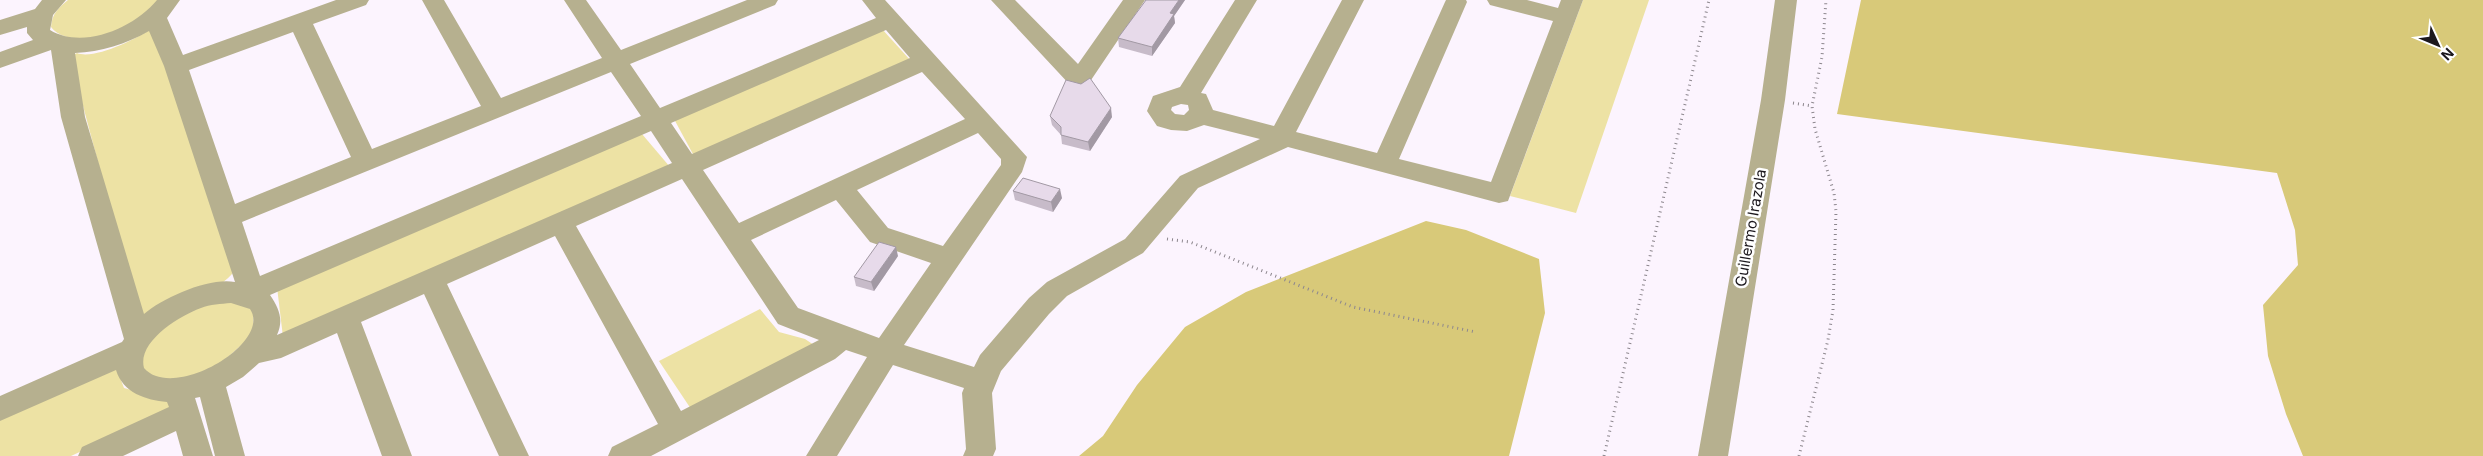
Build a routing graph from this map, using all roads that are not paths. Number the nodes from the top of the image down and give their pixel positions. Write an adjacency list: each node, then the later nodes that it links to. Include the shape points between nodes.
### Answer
1 (188, 0): 15 (street)
2 (358, 0): 18 (street)
3 (433, 0): 25 (street)
4 (767, 0): 22 (street)
5 (873, 0): 17 (street)
6 (1002, 0): 7 (street, via 1079,80)
7 (1134, 0)
8 (1246, 0): 28 (street, via 1193,105)
9 (1353, 0): 28 (street)
10 (1498, 0): 16 (street)
11 (1786, 0): 57 (street, Guillermo Irazola, via 1773,100)
12 (581, 1): 22 (street)
13 (1462, 1): 30 (street)
14 (51, 4): 19 (street); 20 (street, via 38,22 38,33)
15 (163, 8): 20 (street, via 129,32 106,41 83,46); 24 (street)
16 (1569, 8): 30 (street, via 1499,194)
17 (890, 20): 23 (street); 26 (street)
18 (300, 21): 24 (street); 29 (street)
19 (0, 28)
20 (56, 44): 21 (street); 41 (street)
21 (0, 60)
22 (617, 60): 25 (street); 26 (street)
23 (925, 61): 27 (street); 31 (street)
24 (176, 66): 33 (street)
25 (495, 109): 29 (street)
26 (657, 119): 31 (street); 38 (street)
27 (981, 122): 32 (street); 36 (street, via 1014,157 1013,166)
28 (1283, 138): 30 (street); 45 (street, via 1188,182 1134,246 1056,288 990,363)
29 (366, 162): 33 (street)
30 (1385, 163)
31 (688, 165): 34 (street); 35 (street)
32 (840, 187): 35 (street); 36 (street, via 879,235)
33 (228, 218): 38 (street)
34 (560, 222): 37 (street); 48 (street)
35 (735, 236): 40 (street, via 788,316)
36 (950, 259): 42 (street)
37 (431, 279): 39 (street); 53 (street)
38 (253, 294): 41 (street, via 230,292 201,297 165,314); 43 (street, via 262,303 268,320 266,330)
39 (345, 317): 43 (street, via 272,350); 52 (street)
40 (841, 337): 42 (street); 48 (street, via 825,351)
41 (135, 345): 46 (street, via 129,361 134,379); 47 (street)
42 (886, 350): 45 (street); 55 (street)
43 (251, 353): 44 (street)
44 (210, 381): 46 (street); 51 (street)
45 (980, 381): 56 (street, via 977,393 981,449)
46 (182, 401): 49 (street); 50 (street)
47 (0, 409)
48 (676, 429): 54 (street)
49 (93, 456)
50 (198, 456)
51 (230, 456)
52 (397, 456)
53 (514, 456)
54 (623, 456)
55 (821, 456)
56 (978, 456)
57 (1712, 456)

